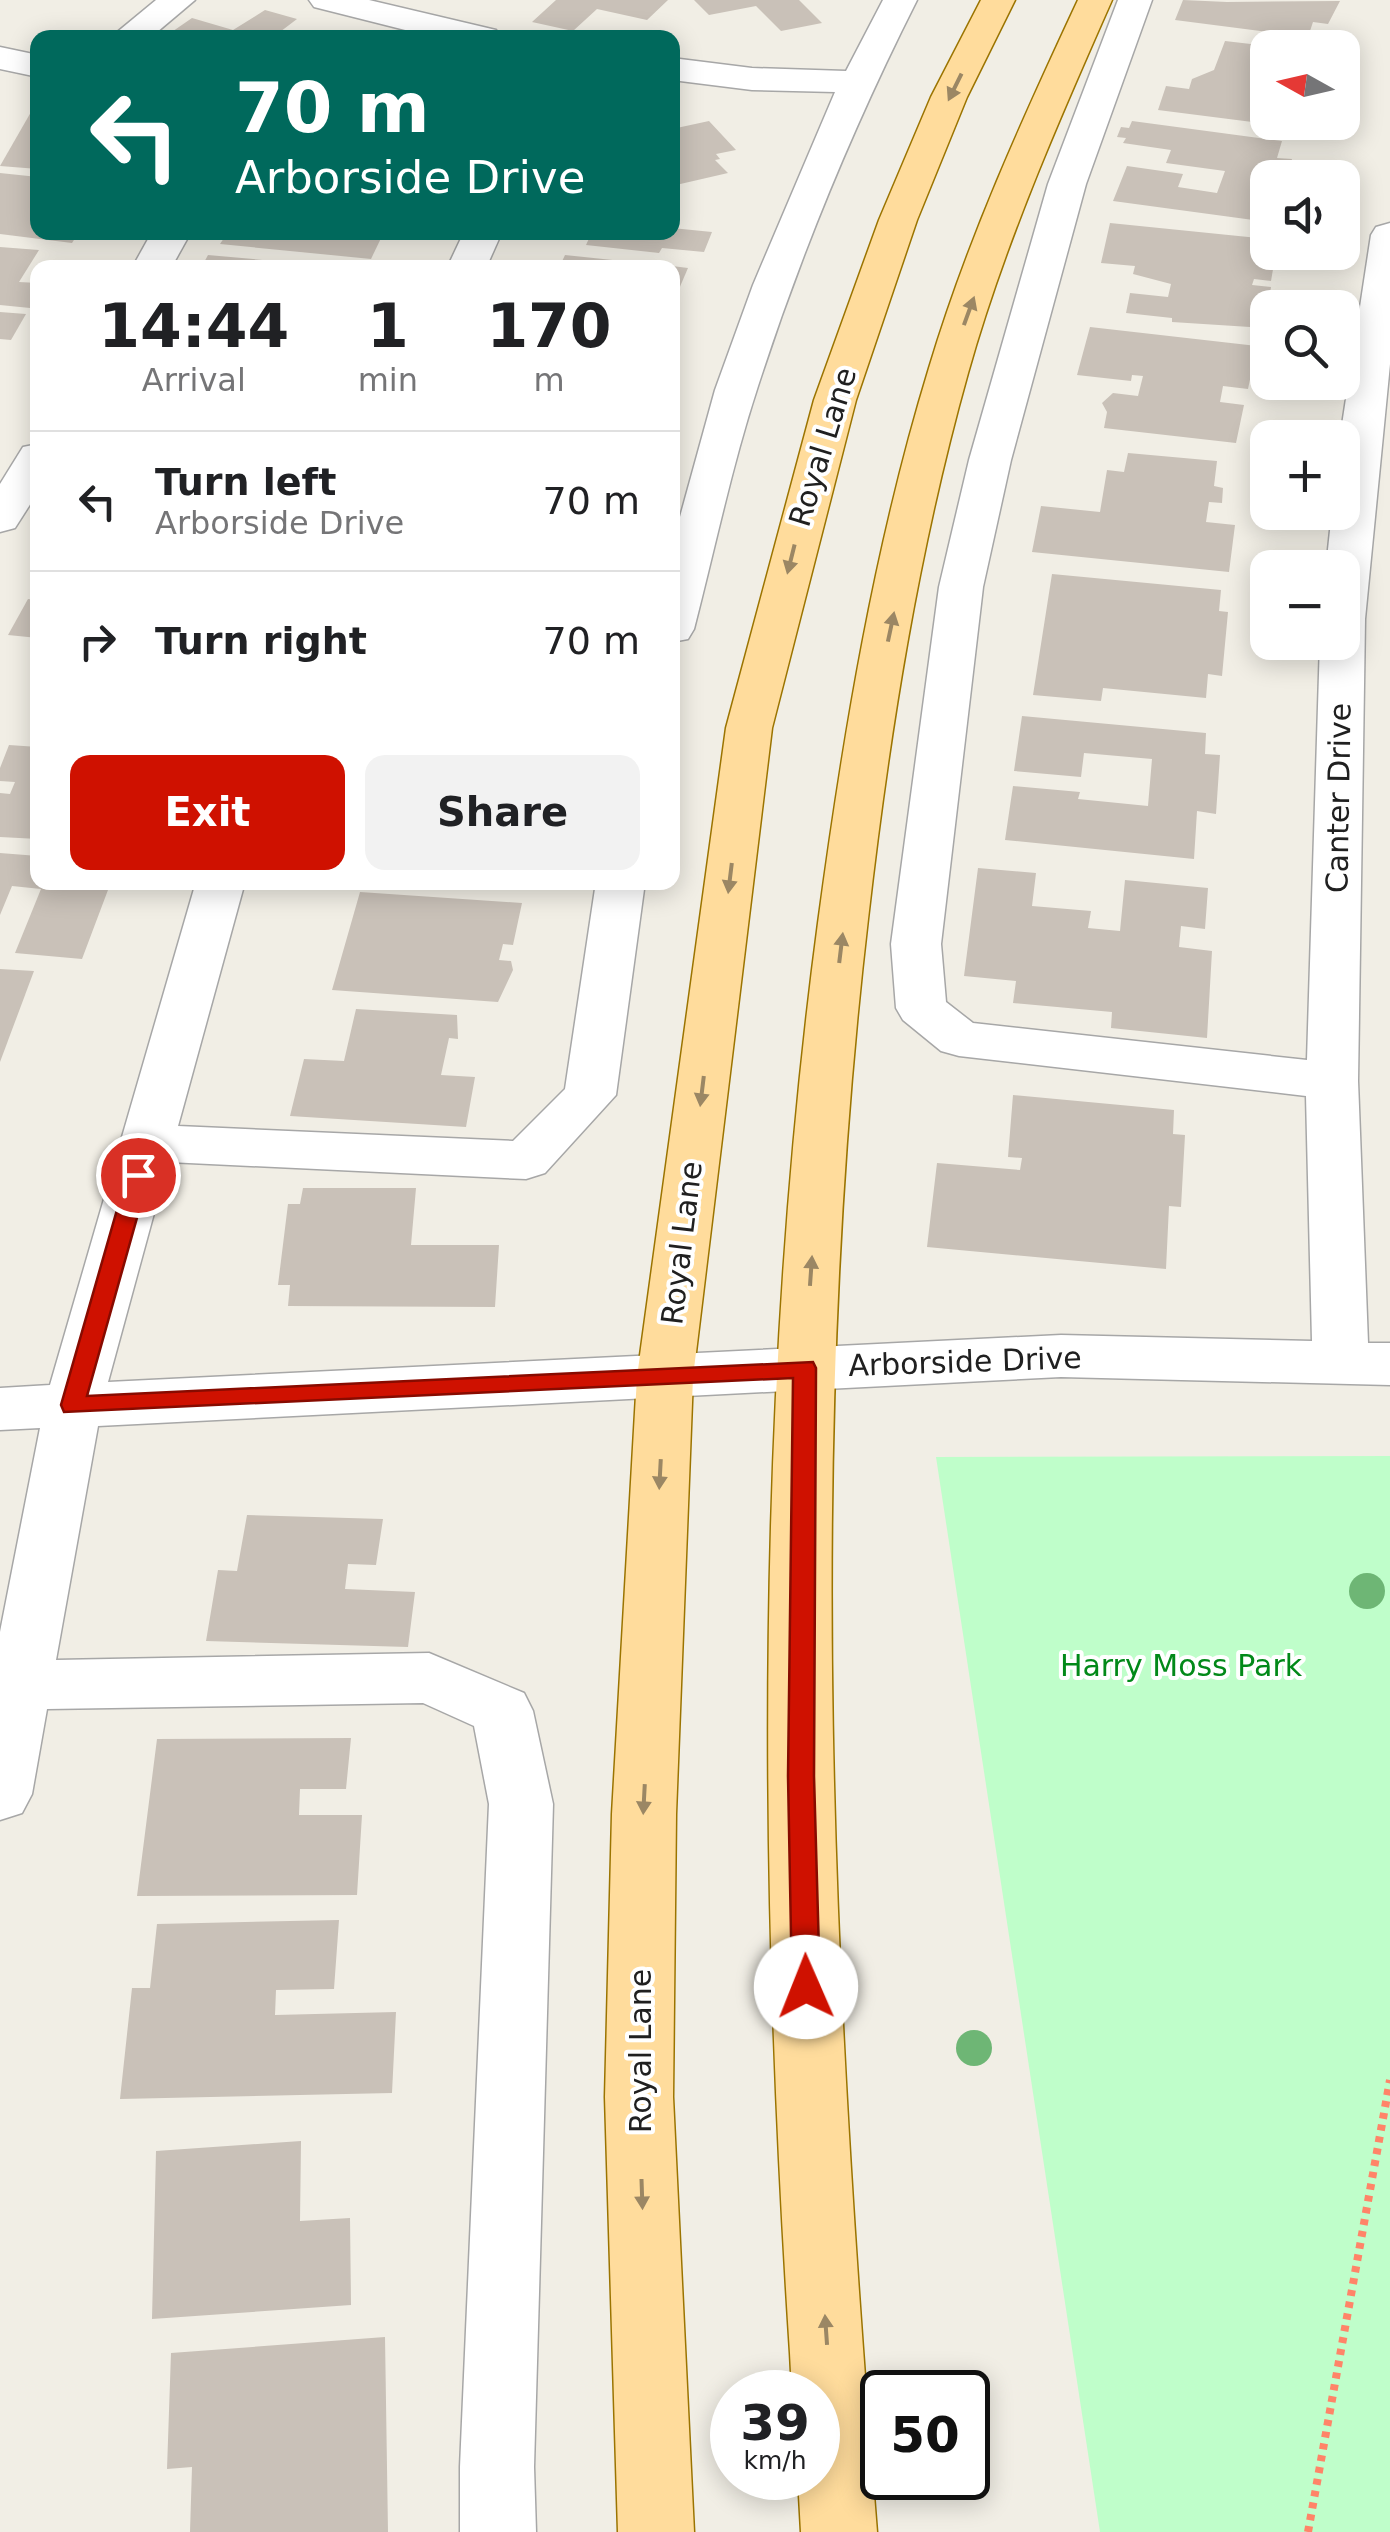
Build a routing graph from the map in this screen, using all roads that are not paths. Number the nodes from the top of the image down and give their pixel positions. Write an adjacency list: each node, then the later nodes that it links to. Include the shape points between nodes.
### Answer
1 (178, 0): 7 (street)
2 (326, 0): 8 (street)
3 (900, 0): 12 (street)
4 (998, 0): 23 (main road, Royal Lane, one-way to 23, via 898,220 835,400 754,709)
5 (1095, 0): 22 (main road, one-way to 5, via 830,1038 860,808 934,421 1046,108)
6 (1135, 0): 19 (street, via 1067,184 961,587 916,944 921,1008 959,1038)
7 (138, 30)
8 (450, 30)
9 (0, 58): 10 (street)
10 (30, 64)
11 (680, 70): 12 (street, via 752,80)
12 (858, 82): 16 (street, via 736,390)
13 (1390, 235): 19 (street, Canter Drive, via 1367,381 1343,619)
14 (30, 469): 15 (street)
15 (0, 519)
16 (680, 599)
17 (219, 890): 20 (street)
18 (619, 890): 20 (street, via 590,1095 526,1160)
19 (1332, 1081): 21 (street, Canter Drive)
20 (147, 1143): 24 (street)
21 (1366, 1364): 22 (street, Arborside Drive, via 1061,1356)
22 (805, 1368): 23 (street, Arborside Drive); 30 (main road, one-way to 22, via 808,2057 801,1776)
23 (665, 1377): 24 (street, Arborside Drive); 29 (main road, Royal Lane, one-way to 29, via 638,2097)
24 (73, 1405): 25 (street, Arborside Drive); 26 (street)
25 (0, 1410)
26 (20, 1685): 27 (street); 28 (street, via 429,1678 502,1711 520,1804)
27 (0, 1794)
28 (498, 2532)
29 (656, 2532)
30 (838, 2532)

